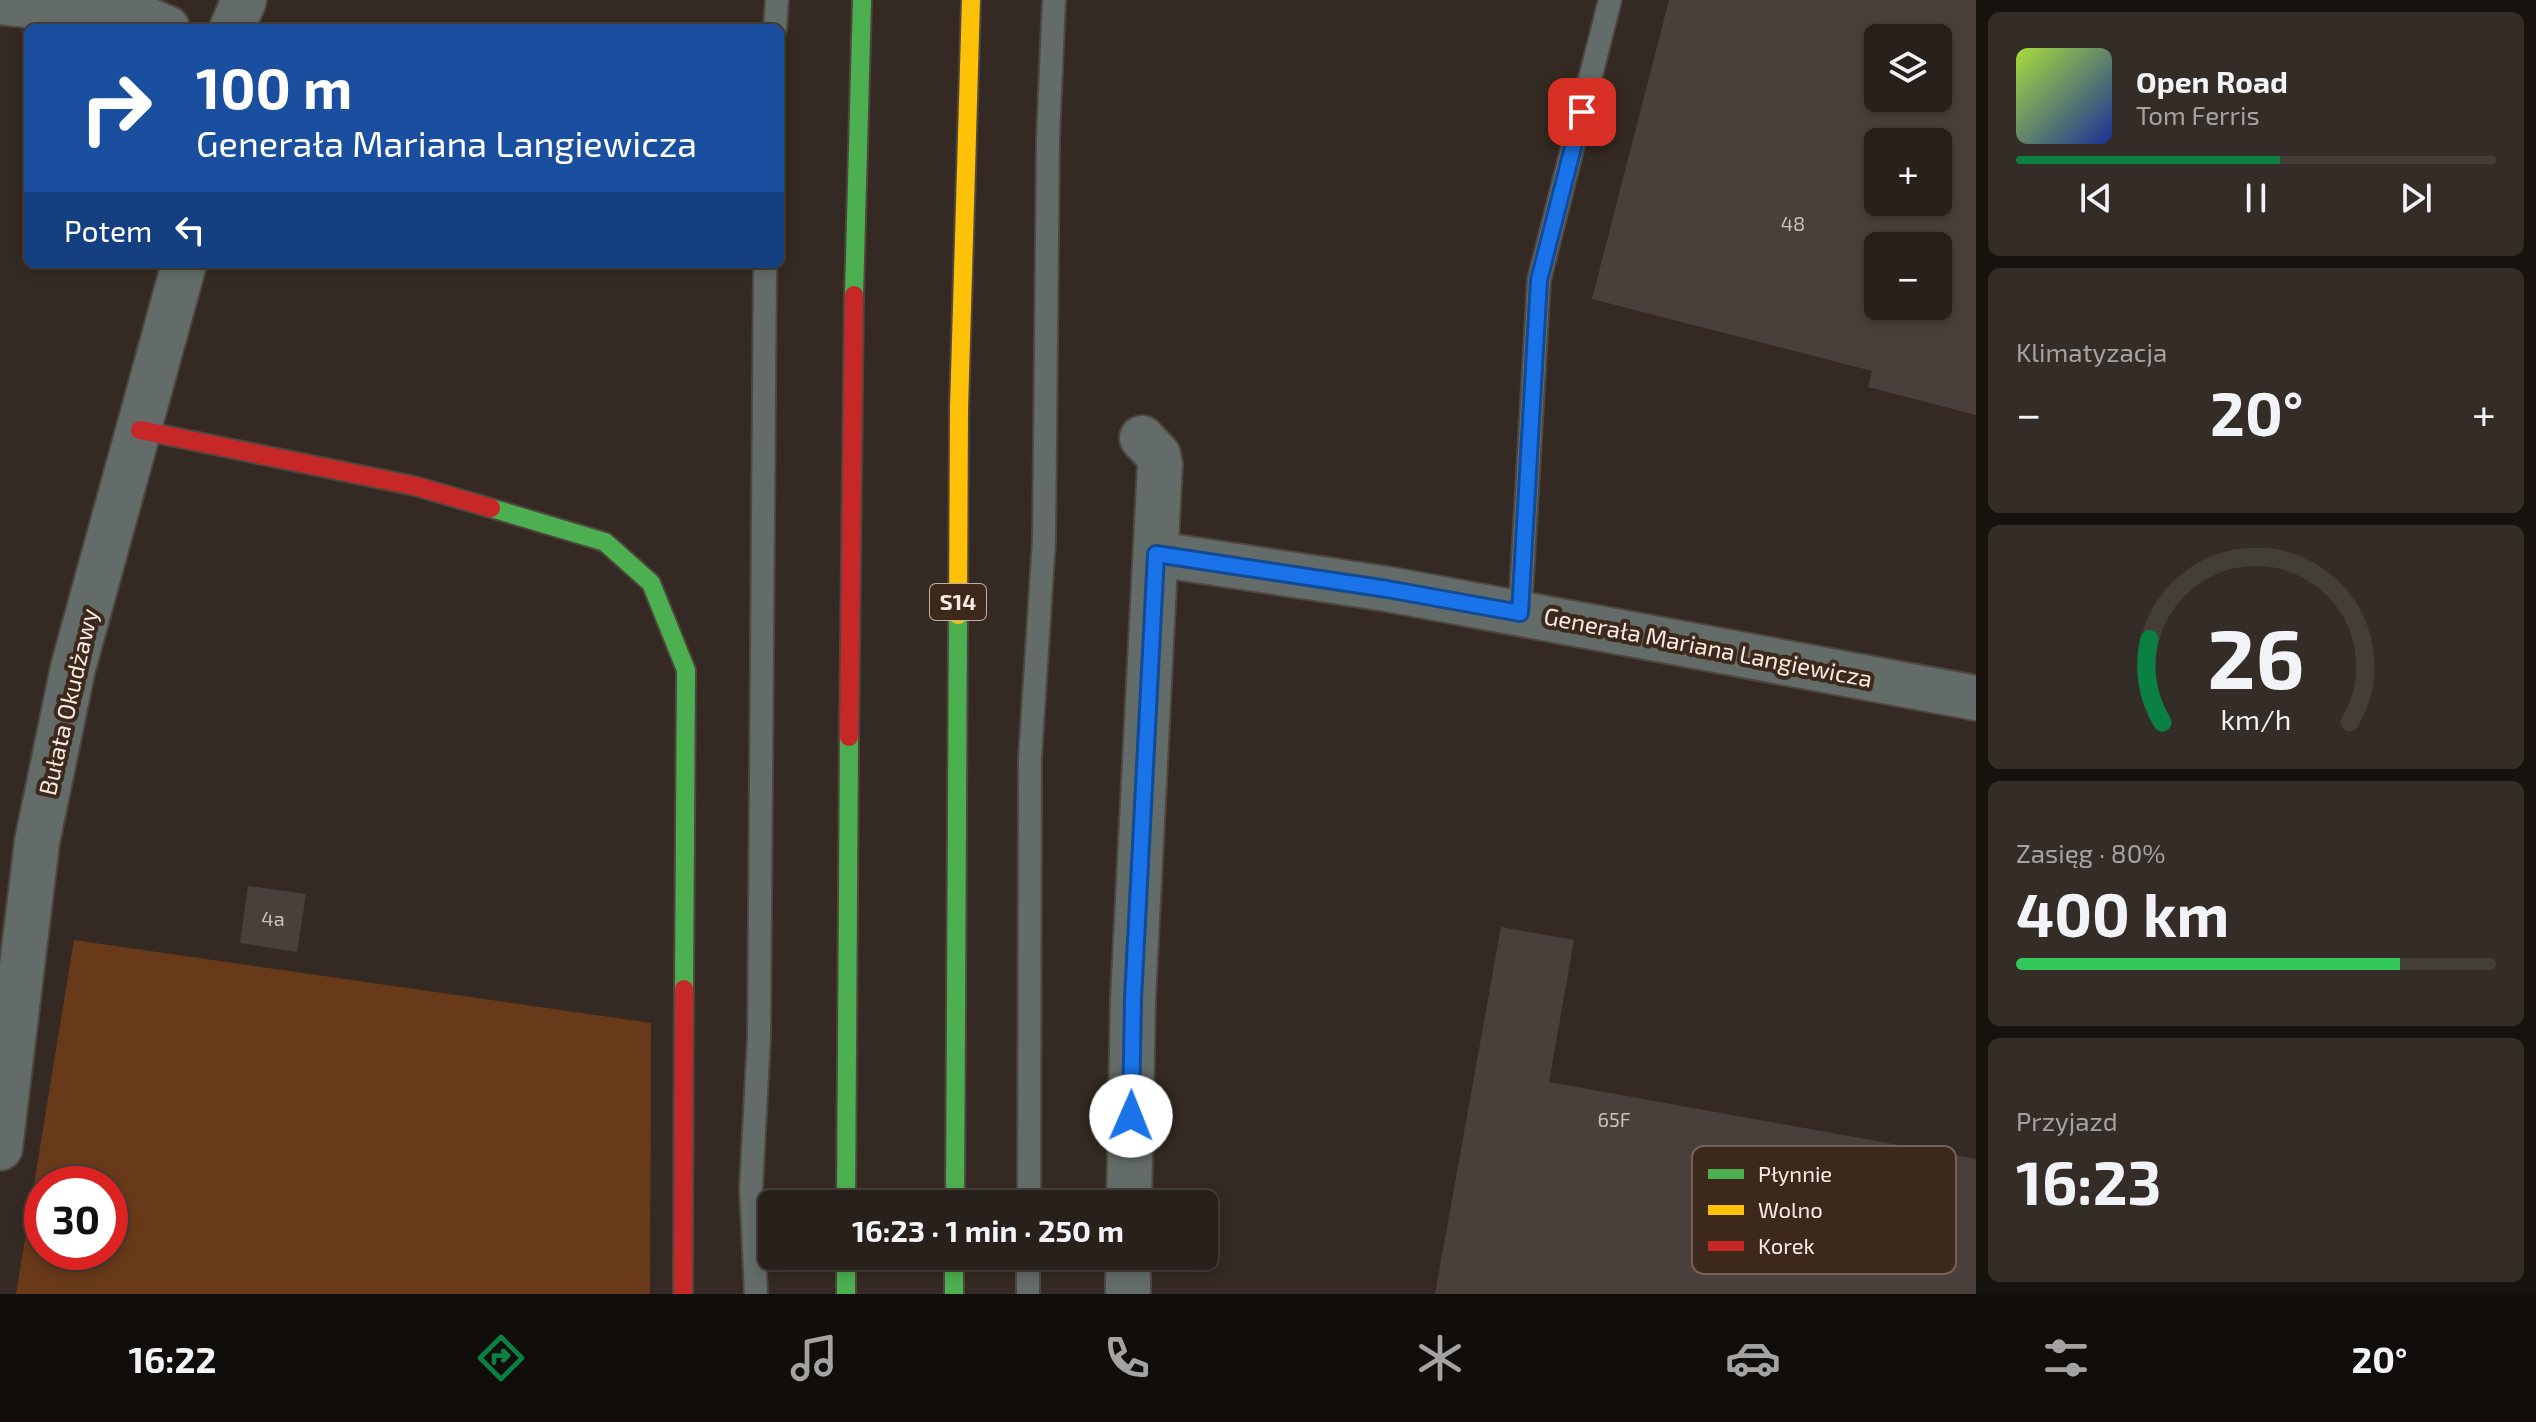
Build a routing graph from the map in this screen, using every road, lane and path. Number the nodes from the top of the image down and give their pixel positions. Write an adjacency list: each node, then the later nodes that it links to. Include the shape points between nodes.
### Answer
1 (244, 0): 9 (street)
2 (777, 0): 10 (lane)
3 (862, 0): 19 (main road, via 851,407)
4 (971, 0): 20 (main road, S14, via 959,409)
5 (1054, 0): 21 (lane, via 1044,540 1030,758)
6 (1610, 0): 16 (lane, via 1539,280)
7 (0, 2): 8 (street)
8 (157, 24)
9 (234, 24)
10 (775, 24)
11 (183, 268): 13 (street, Bułata Okudżawy)
12 (765, 268): 28 (lane, via 759,1037 751,1188)
13 (140, 430): 18 (street, Bułata Okudżawy, via 73,668 37,842); 27 (main road, via 415,486 605,542 651,583 686,670)
14 (1142, 438): 15 (street, via 1160,464)
15 (1156, 554): 16 (street, Generała Mariana Langiewicza); 22 (street, via 1133,999)
16 (1520, 613): 17 (street, Generała Mariana Langiewicza)
17 (1976, 698)
18 (0, 1148)
19 (846, 1190)
20 (955, 1190)
21 (1029, 1190)
22 (1129, 1190)
23 (846, 1270): 29 (main road)
24 (954, 1270): 30 (main road)
25 (1028, 1270): 31 (lane)
26 (1128, 1270): 32 (street)
27 (683, 1294)
28 (756, 1294)
29 (846, 1294)
30 (954, 1294)
31 (1028, 1294)
32 (1128, 1294)

